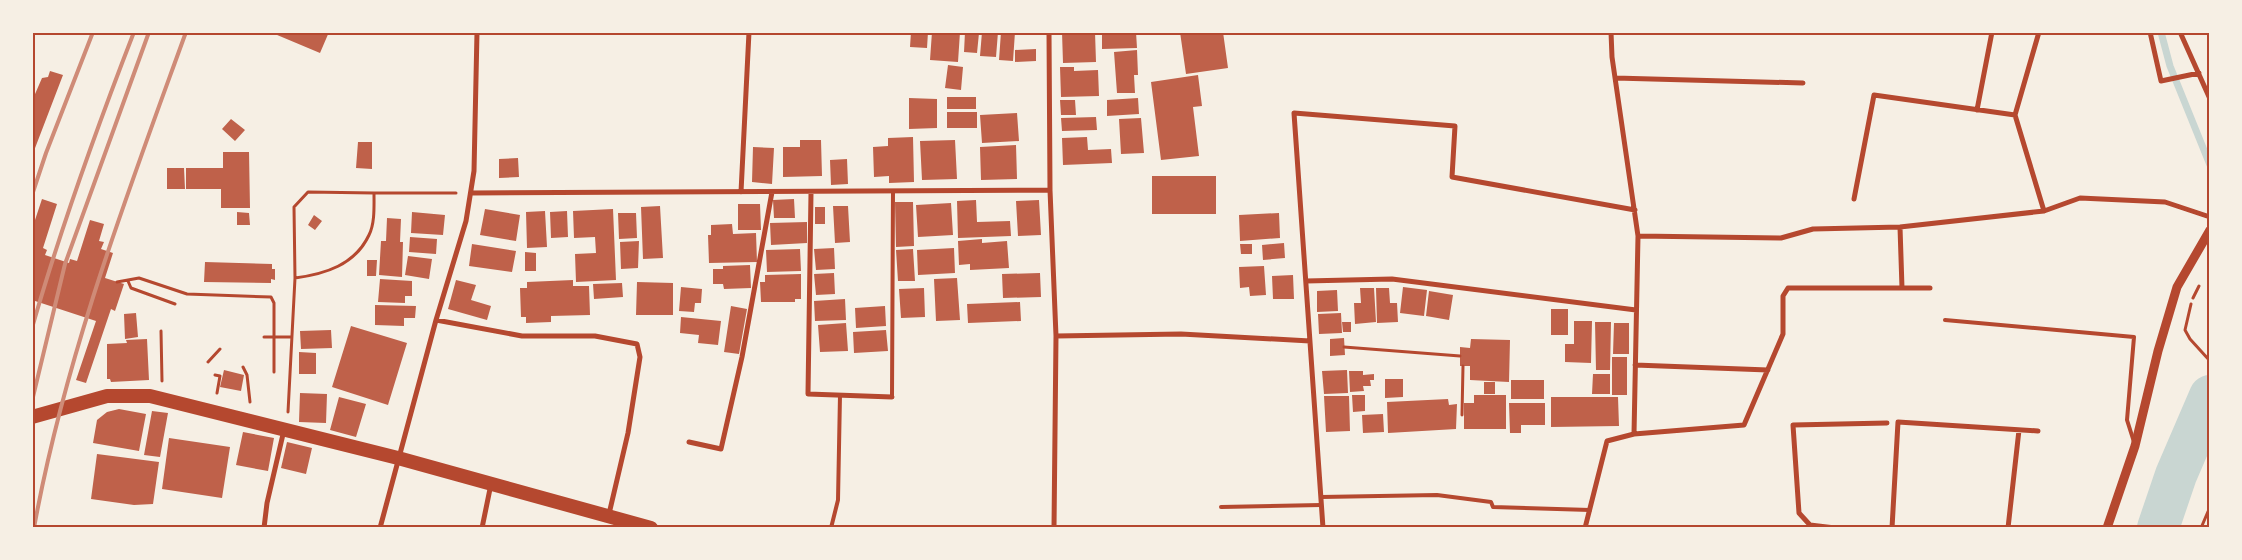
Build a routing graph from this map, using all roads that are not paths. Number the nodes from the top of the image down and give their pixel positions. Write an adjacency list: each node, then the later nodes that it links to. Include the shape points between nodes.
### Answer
1 (477, 32): 19 (street)
2 (749, 32): 16 (street)
3 (1049, 32): 15 (street)
4 (1611, 32): 10 (street)
5 (1992, 32): 13 (street)
6 (2039, 32): 14 (street)
7 (2150, 32): 9 (street, via 2161,81)
8 (2180, 32): 9 (street)
9 (2199, 73): 12 (street)
10 (1616, 78): 11 (street); 22 (street)
11 (1803, 83)
12 (2210, 98)
13 (1977, 110): 14 (street); 21 (street, via 1874,95)
14 (2016, 115): 23 (street)
15 (1050, 190): 18 (street); 34 (street)
16 (741, 192): 17 (street); 19 (street)
17 (772, 192): 20 (street); 46 (street, via 742,357 721,449)
18 (893, 192): 20 (street); 39 (lane)
19 (471, 193): 32 (street, via 466,221)
20 (811, 193): 38 (street, via 808,394)
21 (1854, 199)
22 (1636, 210): 27 (street); 28 (street, via 1452,177 1455,126 1294,114)
23 (2044, 212): 24 (street, via 2080,198 2165,202); 25 (street)
24 (2210, 217)
25 (1900, 227): 27 (street, via 1813,229 1781,238); 29 (street)
26 (2210, 230): 47 (street, via 2177,287)
27 (1638, 236): 31 (street)
28 (1306, 281): 31 (street, via 1392,279); 35 (street)
29 (1902, 288): 30 (street); 37 (street, via 1788,288 1783,296 1783,334)
30 (1930, 288)
31 (1636, 310): 36 (street)
32 (436, 320): 48 (street); 54 (street, via 522,336 595,336 637,344 640,357 628,433)
33 (1945, 320): 47 (lane, via 2134,337 2127,420)
34 (1056, 336): 35 (street, via 1181,334); 61 (street)
35 (1310, 340): 50 (street)
36 (1635, 365): 37 (street); 45 (street)
37 (1768, 370): 45 (street, via 1744,425)
38 (840, 395): 39 (street); 60 (lane, via 838,500)
39 (892, 397)
40 (32, 417): 42 (highway, via 90,399 150,396)
41 (1887, 423): 55 (street, via 1793,425 1799,513)
42 (284, 430): 48 (highway); 56 (street)
43 (2018, 430): 44 (street); 65 (street, via 1898,422); 66 (street)
44 (2038, 431)
45 (1634, 434): 53 (street, via 1607,441)
46 (689, 442)
47 (2135, 446): 67 (street)
48 (398, 458): 49 (highway); 57 (street)
49 (492, 484): 54 (highway); 58 (street)
50 (1321, 498): 51 (street); 53 (lane, via 1437,495 1491,502 1493,507)
51 (1321, 505): 52 (lane); 62 (street)
52 (1221, 508)
53 (1590, 510): 63 (street)
54 (609, 515): 59 (highway)
55 (1810, 526): 64 (street)
56 (264, 528)
57 (380, 528)
58 (482, 528)
59 (651, 528)
60 (832, 528)
61 (1054, 528)
62 (1323, 528)
63 (1585, 528)
64 (1835, 528)
65 (1892, 528)
66 (2008, 528)
67 (2107, 528)

